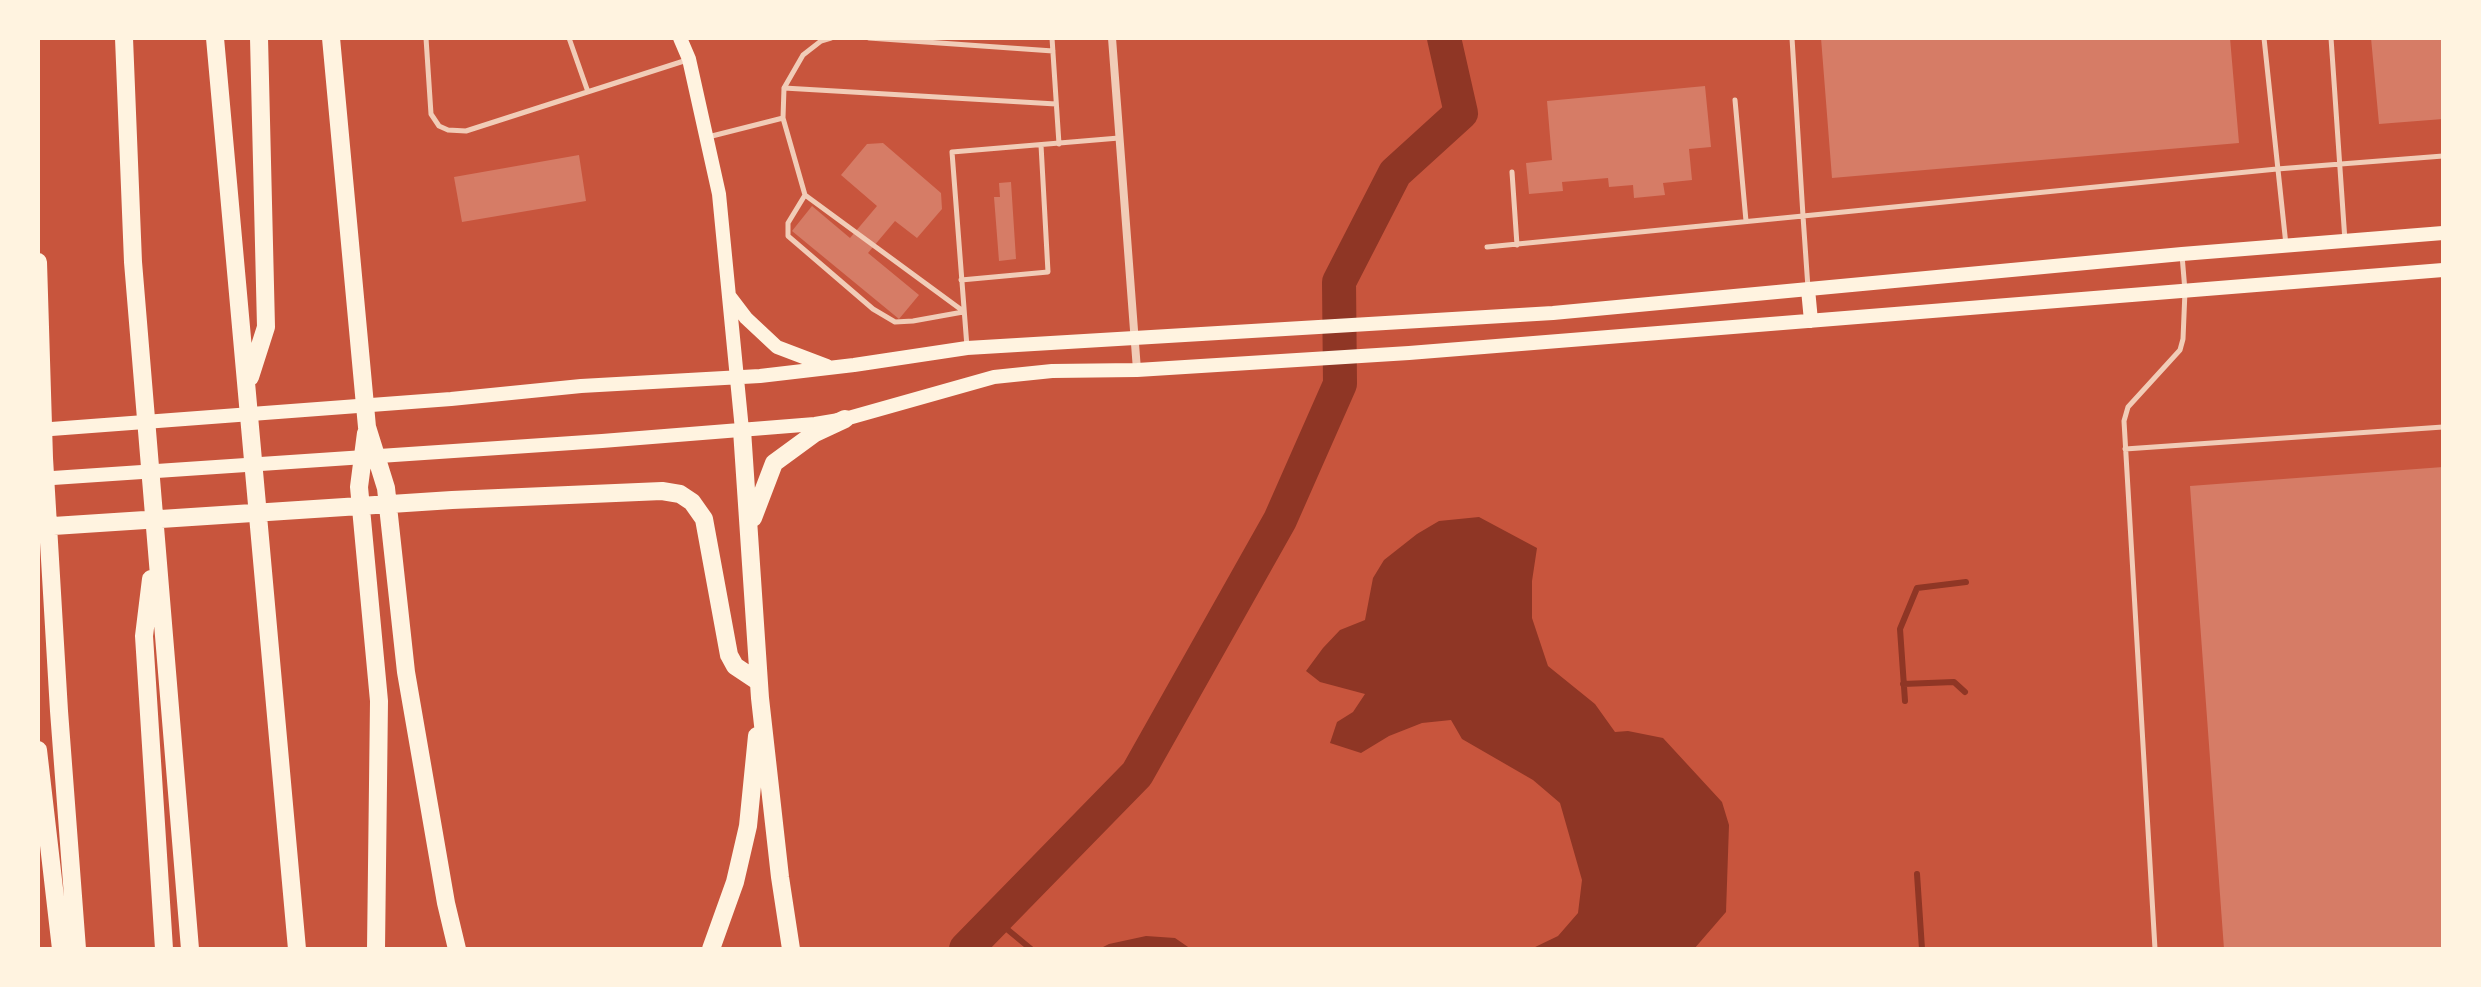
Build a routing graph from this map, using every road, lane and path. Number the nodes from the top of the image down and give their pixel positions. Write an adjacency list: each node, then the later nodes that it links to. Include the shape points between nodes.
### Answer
1 (124, 38): 62 (highway, via 133,262)
2 (215, 38): 52 (highway)
3 (259, 38): 52 (highway, via 266,327)
4 (331, 38): 54 (highway)
5 (426, 38): 18 (lane, via 431,114 448,130 466,131)
6 (569, 38): 18 (lane)
7 (680, 38): 16 (main road)
8 (831, 38): 17 (lane, via 803,55)
9 (869, 38): 15 (lane)
10 (1052, 38): 15 (lane)
11 (1112, 38): 23 (street)
12 (1792, 38): 31 (lane)
13 (2264, 38): 28 (lane)
14 (2331, 38): 27 (lane)
15 (1053, 51): 20 (lane)
16 (689, 59): 18 (lane); 22 (main road)
17 (784, 88): 20 (lane); 21 (lane)
18 (588, 92)
19 (1735, 100): 32 (lane)
20 (1056, 104): 24 (lane)
21 (783, 118): 22 (lane); 30 (lane)
22 (707, 137): 44 (main road)
23 (1119, 138): 24 (lane); 47 (street)
24 (1059, 144): 25 (lane)
25 (1041, 145): 41 (lane, via 1048,272); 41 (lane, via 952,152)
26 (2443, 156): 27 (lane)
27 (2339, 164): 28 (lane); 34 (lane)
28 (2277, 169): 31 (lane); 36 (lane)
29 (1512, 172): 35 (lane)
30 (805, 195): 45 (lane); 45 (lane, via 788,223 788,236 873,309 895,322)
31 (1803, 216): 32 (lane); 42 (lane)
32 (1746, 221): 35 (lane)
33 (2443, 233): 34 (main road)
34 (2345, 242): 36 (main road)
35 (1517, 245): 37 (lane)
36 (2286, 246): 38 (main road)
37 (1487, 247)
38 (2182, 254): 42 (main road); 43 (lane)
39 (38, 262): 66 (highway, via 44,458)
40 (2443, 270): 43 (main road)
41 (961, 280): 45 (lane)
42 (1808, 289): 46 (main road); 47 (main road, via 1553,313)
43 (2185, 291): 46 (main road); 58 (lane, via 2180,350 2128,407)
44 (730, 297): 49 (main road, via 777,347); 51 (main road)
45 (963, 312): 48 (lane)
46 (1811, 321): 50 (main road)
47 (1134, 337): 48 (main road); 50 (street)
48 (967, 348): 49 (main road)
49 (831, 367): 51 (main road)
50 (1137, 370): 53 (main road, via 994,377)
51 (737, 378): 56 (main road); 57 (main road)
52 (248, 383): 69 (highway)
53 (845, 419): 57 (main road); 61 (highway, via 774,463)
54 (367, 427): 70 (highway, via 359,487 379,701); 71 (highway, via 386,488 406,672)
55 (2443, 427): 58 (lane)
56 (38, 430)
57 (742, 430): 59 (main road); 61 (highway)
58 (2125, 449): 74 (lane)
59 (38, 479)
60 (38, 527): 63 (highway, via 400,503 680,494 704,519 729,655)
61 (750, 528): 63 (highway)
62 (156, 541): 67 (highway, via 144,636); 68 (highway)
63 (759, 690): 72 (highway, via 748,826); 73 (highway)
64 (38, 750): 65 (highway)
65 (61, 949)
66 (77, 949)
67 (164, 949)
68 (190, 949)
69 (297, 949)
70 (376, 949)
71 (457, 949)
72 (711, 949)
73 (791, 949)
74 (2155, 949)

